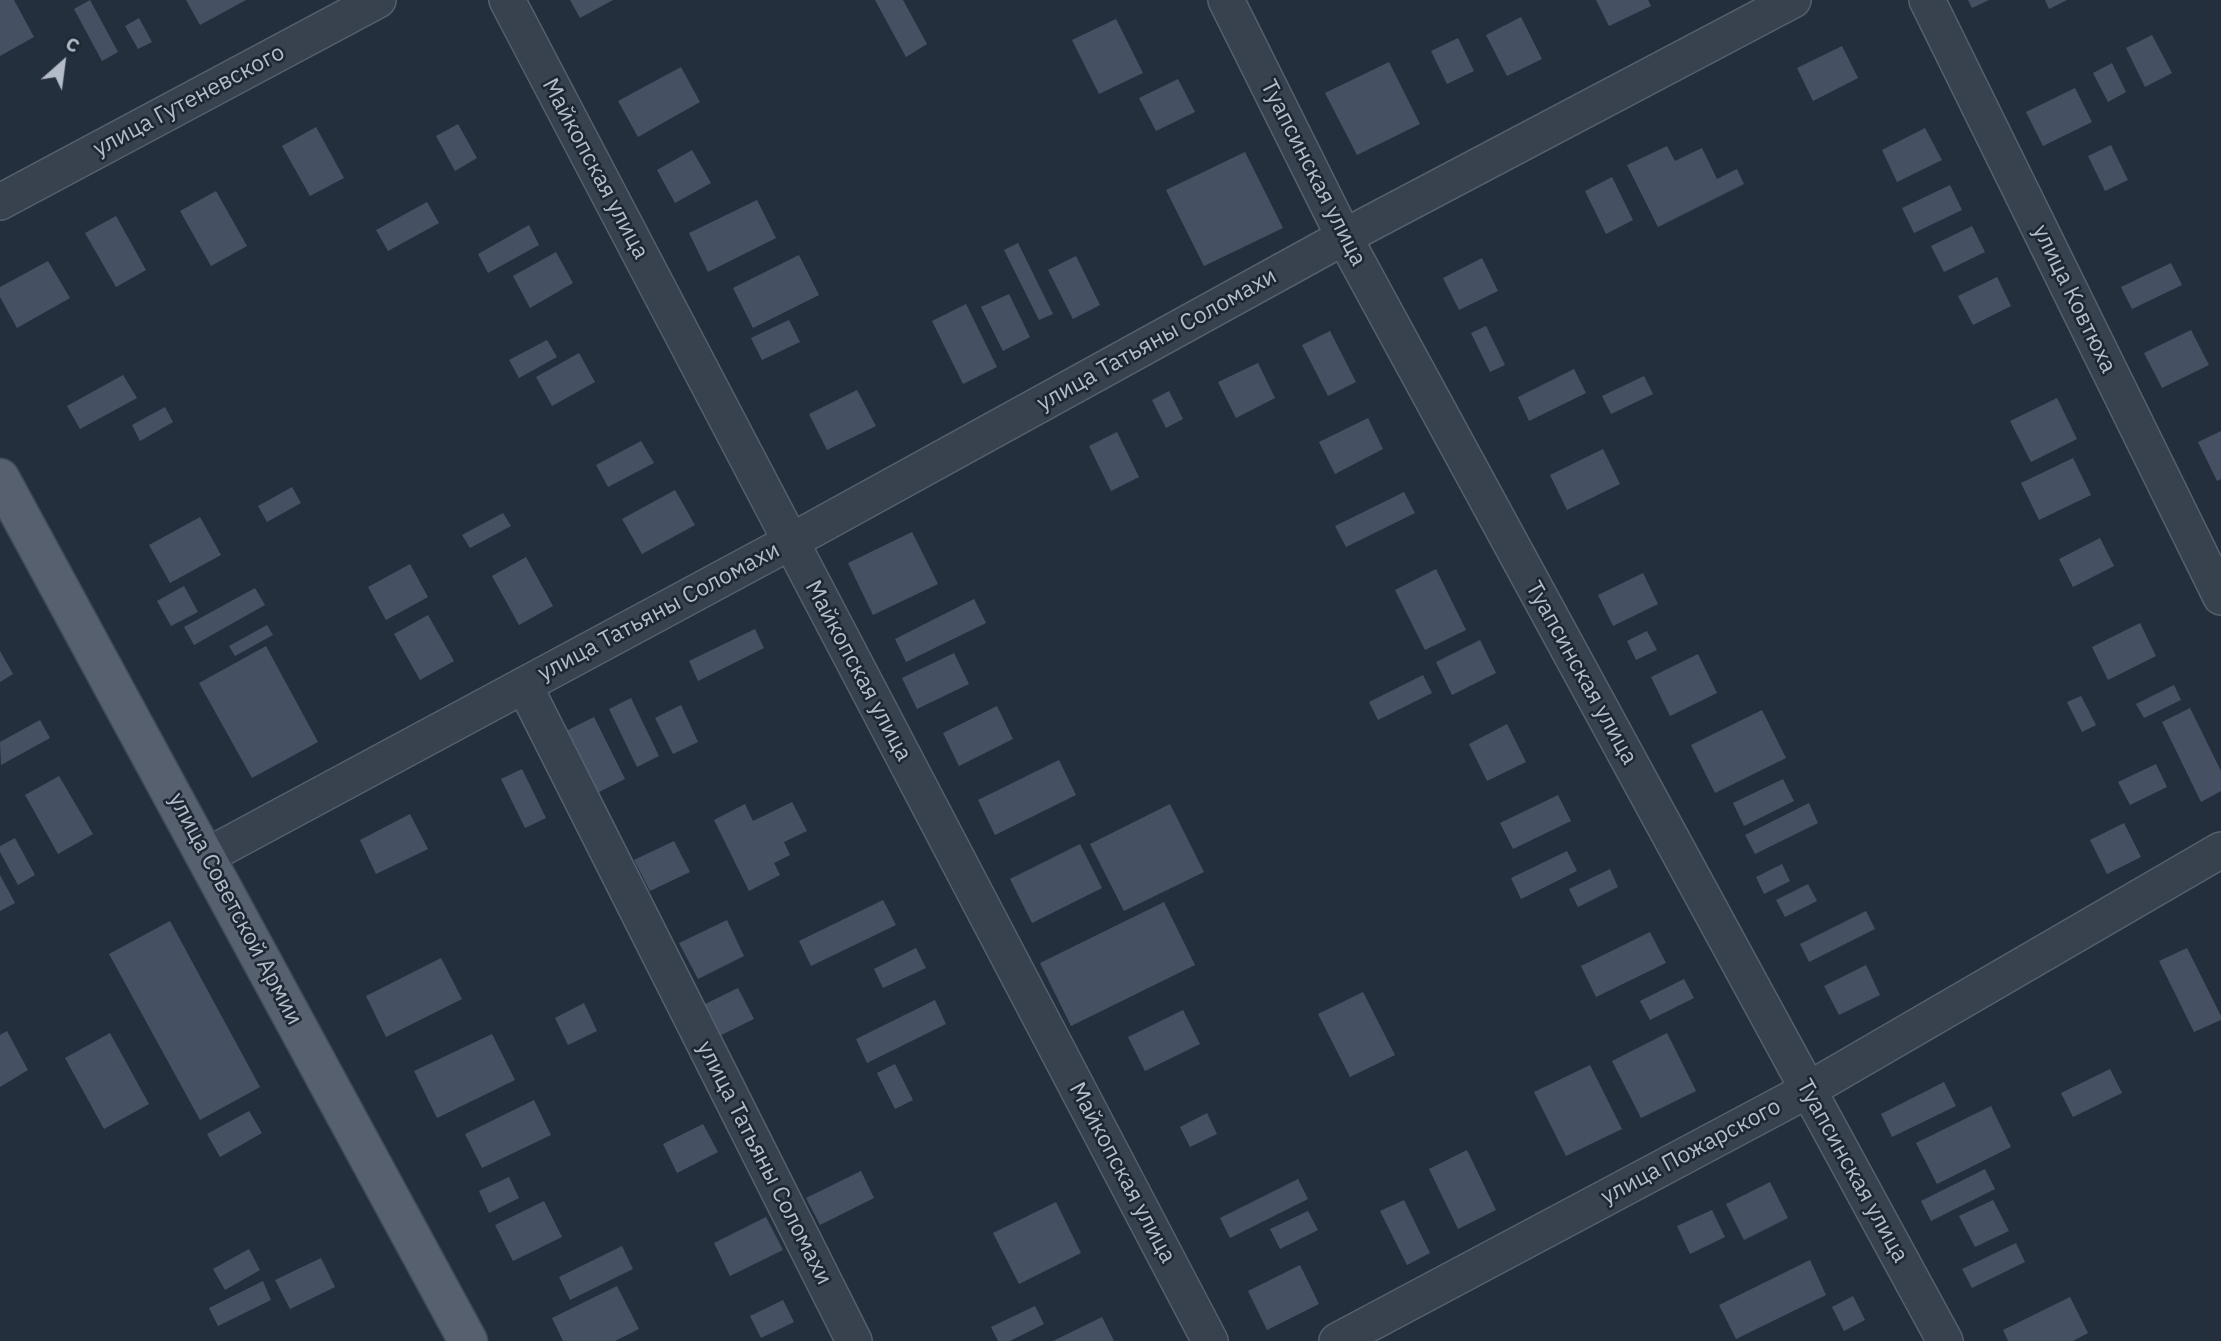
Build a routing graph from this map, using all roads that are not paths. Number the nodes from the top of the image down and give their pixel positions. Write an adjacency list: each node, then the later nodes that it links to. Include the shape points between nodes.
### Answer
1 (379, 0): 6 (street, улица Гутеневского)
2 (507, 0): 9 (street, Майкопская улица)
3 (1226, 0): 7 (street, Туапсинская улица)
4 (1793, 0): 7 (street, улица Татьяны Соломахи)
5 (1927, 0): 10 (street, улица Ковтюха)
6 (0, 202)
7 (1344, 237): 9 (street, улица Татьяны Соломахи); 14 (street, Туапсинская улица)
8 (0, 478): 13 (main road, улица Советской Армии)
9 (790, 541): 11 (street, улица Татьяны Соломахи); 17 (street, Майкопская улица)
10 (2221, 597)
11 (524, 685): 13 (street, улица Татьяны Соломахи); 16 (street, улица Татьяны Соломахи)
12 (2221, 850): 14 (street, улица Пожарского)
13 (207, 856): 15 (main road, улица Советской Армии)
14 (1808, 1090): 18 (street, улица Пожарского); 19 (street, Туапсинская улица)
15 (468, 1341)
16 (854, 1341)
17 (1210, 1341)
18 (1338, 1341)
19 (1945, 1341)

